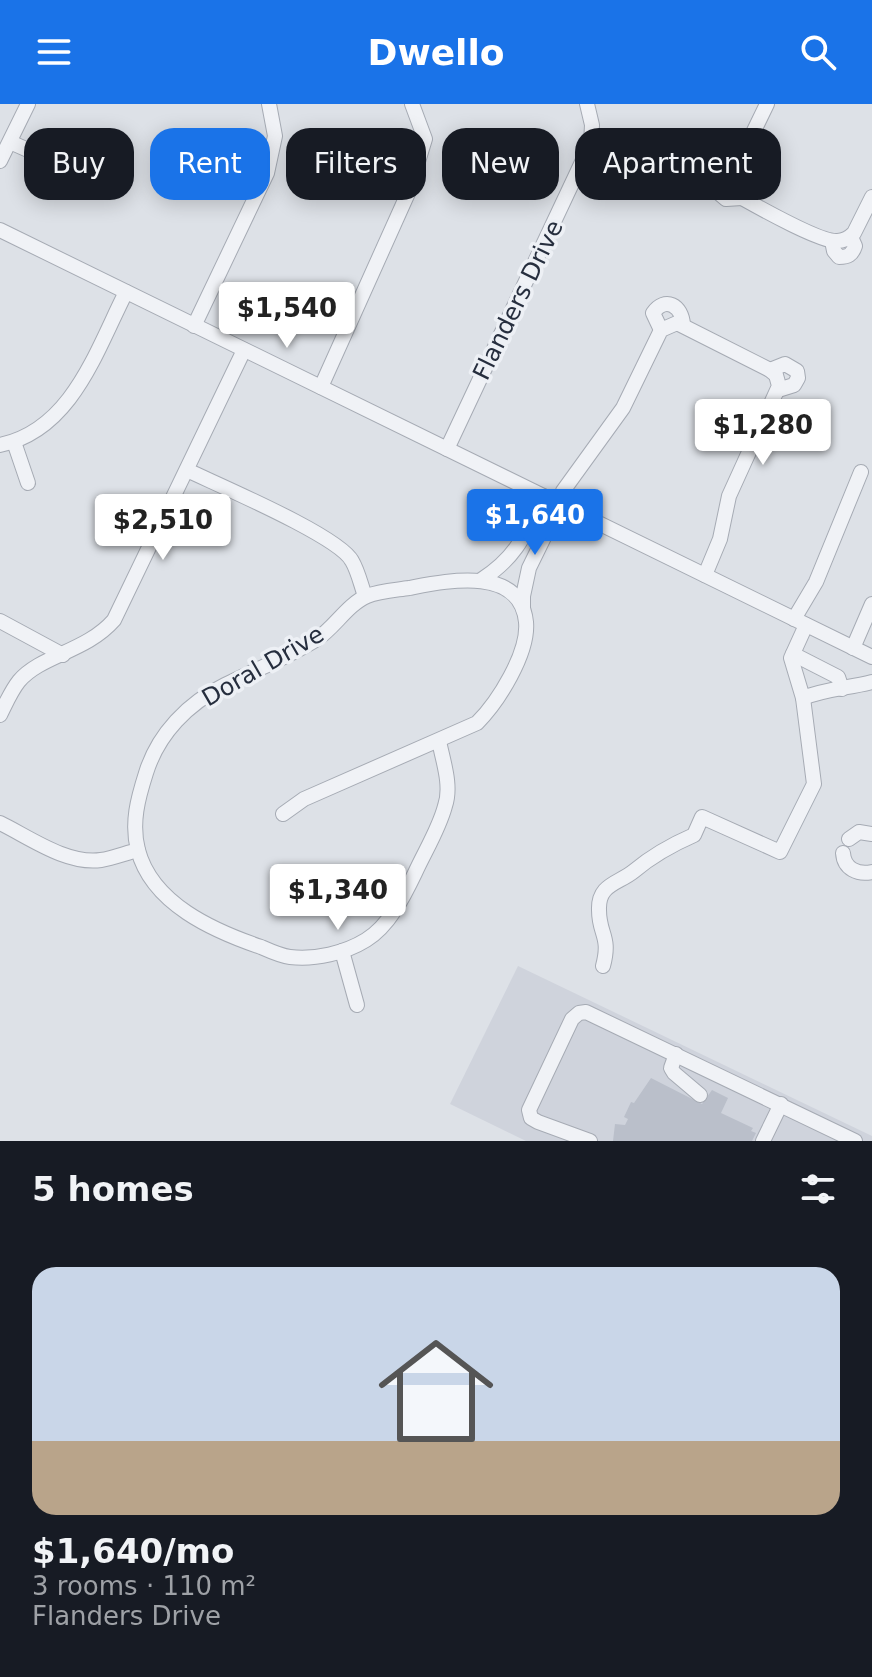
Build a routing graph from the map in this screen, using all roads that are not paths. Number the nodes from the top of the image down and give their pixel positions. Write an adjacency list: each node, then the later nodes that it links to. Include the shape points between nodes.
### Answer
1 (28, 104): 6 (street)
2 (269, 104): 13 (street, via 275,136 267,173)
3 (412, 104): 17 (street, via 425,139 409,191)
4 (587, 104): 20 (street, Flanders Drive, via 591,143)
5 (767, 104): 9 (street, via 733,177 742,198 842,239)
6 (10, 142): 7 (street); 8 (street)
7 (24, 148)
8 (0, 161)
9 (872, 197)
10 (0, 230): 11 (street)
11 (126, 292): 13 (street); 19 (street, via 70,401 44,426)
12 (683, 325): 14 (street); 14 (street, via 680,311 666,303 653,313); 16 (street)
13 (194, 326): 15 (street)
14 (661, 330): 25 (street, via 623,408 569,479)
15 (244, 350): 17 (street); 21 (street)
16 (770, 370): 18 (street); 18 (street, via 785,364 797,371 794,385)
17 (321, 387): 20 (street)
18 (778, 390): 27 (street, via 729,496)
19 (7, 444): 23 (street)
20 (447, 449): 24 (street)
21 (187, 470): 30 (street, via 333,543 352,558); 37 (street, via 114,620 88,643)
22 (861, 472): 34 (street)
23 (28, 483)
24 (543, 496): 25 (street); 28 (street, via 509,560)
25 (558, 503): 26 (street); 27 (street)
26 (529, 568): 29 (street); 32 (street)
27 (705, 575): 34 (street)
28 (481, 580): 29 (street); 30 (street)
29 (497, 584): 32 (street)
30 (365, 596): 48 (street, Doral Drive, via 319,638 215,690 178,718 150,760 134,810)
31 (872, 604): 35 (street)
32 (523, 608): 43 (street, via 526,635 500,694 477,723)
33 (0, 621): 37 (street)
34 (800, 622): 35 (street); 36 (street)
35 (853, 648): 38 (street)
36 (793, 654): 40 (street, via 838,677); 41 (street)
37 (63, 655): 42 (street, via 20,679)
38 (872, 657)
39 (872, 682): 40 (street)
40 (842, 689): 41 (street)
41 (803, 698): 52 (street, via 814,784 780,852 702,817 694,835 662,849 604,889 598,907 607,950)
42 (0, 715)
43 (439, 741): 44 (street, via 304,799); 51 (street, via 447,776 446,805 422,858 388,920 368,939)
44 (283, 814)
45 (0, 823): 48 (street, via 85,859)
46 (872, 834): 47 (street, via 859,832)
47 (849, 839)
48 (138, 850): 51 (street, via 162,893 210,925 289,957)
49 (843, 853): 50 (street, via 852,870)
50 (872, 872)
51 (342, 951): 53 (street)
52 (603, 966)
53 (357, 1005)
54 (676, 1054): 55 (street, via 671,1068); 56 (street); 57 (street, via 586,1012 572,1019 529,1110 538,1122)
55 (700, 1095)
56 (781, 1104): 58 (street); 59 (street)
57 (590, 1141)
58 (763, 1141)
59 (855, 1141)

